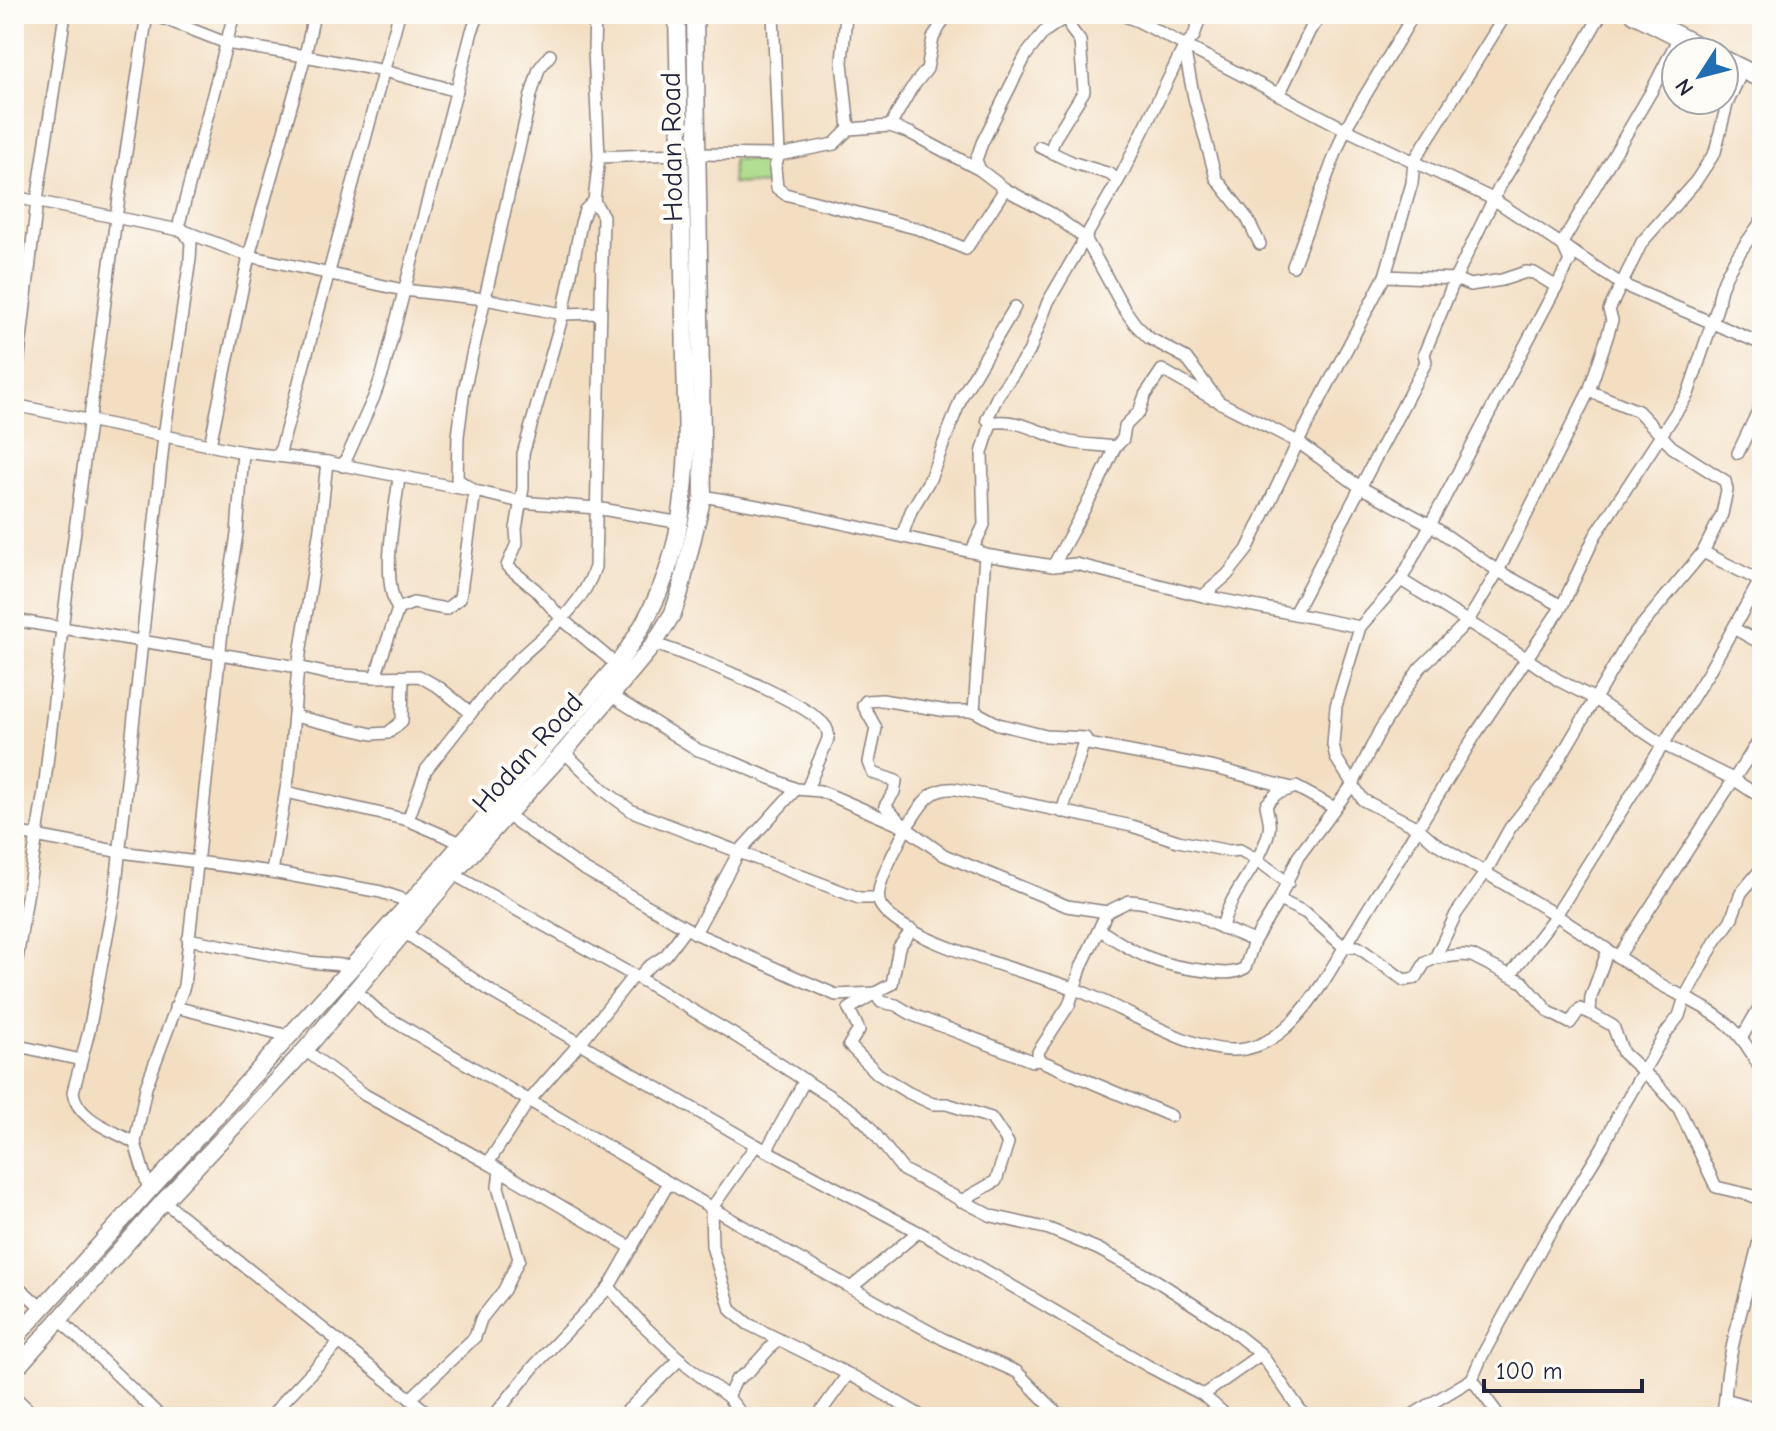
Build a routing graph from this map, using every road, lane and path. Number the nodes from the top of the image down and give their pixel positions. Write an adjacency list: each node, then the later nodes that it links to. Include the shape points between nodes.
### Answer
1 (65, 14): 46 (street)
2 (150, 14): 22 (street); 48 (street)
3 (234, 14): 22 (street)
4 (314, 14): 25 (street)
5 (399, 14): 28 (street)
6 (479, 14): 31 (street)
7 (595, 14): 39 (street)
8 (677, 14): 36 (main road, Hodan Road)
9 (695, 14): 37 (main road, Hodan Road)
10 (773, 14): 38 (street)
11 (846, 14): 34 (street, via 842,62)
12 (947, 14): 33 (street, via 933,38 927,69)
13 (1119, 14): 23 (street)
14 (1201, 14): 23 (street)
15 (1323, 14): 32 (street)
16 (1414, 14): 35 (street)
17 (1506, 14): 40 (street)
18 (1601, 14): 45 (street)
19 (1635, 14): 21 (main road)
20 (1067, 15): 41 (street, via 1026,55 982,143 976,160); 42 (street, via 1080,41 1084,91 1045,150)
21 (1677, 36)
22 (226, 43): 25 (street); 50 (street, via 187,187 179,224)
23 (1184, 47): 32 (street); 42 (street); 53 (street, via 1216,178)
24 (550, 55): 62 (street, via 531,95)
25 (305, 56): 28 (street); 54 (street)
26 (1740, 68): 27 (main road)
27 (1743, 69): 30 (main road); 59 (street, via 1715,152 1642,242)
28 (384, 71): 31 (street); 56 (street)
29 (1660, 74): 52 (street)
30 (1762, 79)
31 (457, 91): 61 (street)
32 (1279, 95): 35 (street)
33 (890, 126): 34 (street); 41 (street)
34 (849, 129): 38 (street, via 834,144)
35 (1345, 129): 40 (street); 55 (street)
36 (679, 154): 39 (street); 90 (main road, Hodan Road, via 687,446)
37 (697, 154): 38 (street); 87 (main road, Hodan Road)
38 (779, 155): 43 (street, via 777,188 785,194 919,229 966,249)
39 (599, 157): 47 (street)
40 (1414, 161): 45 (street); 57 (street)
41 (980, 170): 43 (street)
42 (1118, 181): 51 (street)
43 (1005, 189): 51 (street)
44 (14, 197): 46 (street)
45 (1493, 199): 52 (street); 58 (street)
46 (37, 201): 48 (street); 69 (street)
47 (594, 201): 64 (street, via 603,216); 65 (street, via 581,223)
48 (116, 218): 50 (street); 72 (street)
49 (1762, 220): 66 (street, via 1725,275)
50 (184, 231): 54 (street); 74 (street, via 191,242 190,259)
51 (1085, 238): 71 (street, via 1135,324 1186,358); 73 (street, via 1042,313 1029,352 992,406 987,419)
52 (1562, 243): 59 (street); 60 (street, via 1570,261)
53 (1260, 244)
54 (249, 256): 56 (street); 77 (street)
55 (1293, 266)
56 (330, 275): 61 (street); 81 (street)
57 (1385, 276): 58 (street); 76 (street)
58 (1455, 279): 60 (street, via 1470,285 1526,272); 85 (street, via 1424,354 1426,362)
59 (1621, 284): 66 (street); 68 (street, via 1609,310 1612,320)
60 (1557, 287): 91 (street)
61 (403, 290): 62 (street); 83 (street, via 374,397)
62 (485, 299): 65 (street); 86 (street, via 458,436 457,479)
63 (1015, 307): 92 (street, via 962,396)
64 (600, 313): 65 (street); 89 (street)
65 (563, 314): 88 (street, via 525,444)
66 (1711, 323): 67 (street); 75 (street, via 1688,394)
67 (1762, 344)
68 (1589, 391): 75 (street, via 1638,411); 96 (street)
69 (14, 403): 72 (street)
70 (1762, 403): 80 (street)
71 (1224, 405): 76 (street); 78 (street, via 1162,370)
72 (91, 420): 74 (street); 107 (street)
73 (991, 423): 78 (street, via 1007,420 1074,443); 94 (street, via 982,453 984,525 973,548)
74 (164, 436): 77 (street); 109 (street)
75 (1661, 436): 93 (street, via 1725,481 1722,514); 100 (street, via 1595,536)
76 (1298, 442): 85 (street); 99 (street, via 1247,550)
77 (210, 445): 79 (street)
78 (1115, 447): 95 (street)
79 (243, 452): 81 (street); 112 (street)
80 (1738, 453)
81 (279, 456): 82 (street)
82 (327, 462): 83 (street); 115 (street)
83 (343, 466): 84 (street)
84 (399, 478): 86 (street); 101 (street, via 390,573)
85 (1360, 487): 91 (street); 102 (street)
86 (475, 491): 88 (street); 101 (street, via 460,598 446,609 413,603)
87 (703, 496): 92 (street); 110 (main road, Hodan Road, via 680,592)
88 (521, 502): 89 (street); 104 (street, via 517,543 507,566)
89 (596, 508): 90 (street); 104 (street, via 593,574)
90 (681, 523): 114 (main road, Hodan Road, via 654,607)
91 (1431, 525): 96 (street); 97 (street)
92 (902, 536): 94 (street)
93 (1703, 552): 98 (street); 119 (street, via 1629,641)
94 (985, 555): 95 (street); 120 (street)
95 (1053, 566): 99 (street, via 1076,564)
96 (1498, 571): 100 (street); 105 (street)
97 (1401, 580): 105 (street); 106 (street)
98 (1761, 580): 108 (street)
99 (1203, 596): 102 (street)
100 (1562, 606): 113 (street)
101 (398, 609): 116 (street)
102 (1295, 612): 106 (street)
103 (14, 620): 107 (street)
104 (563, 620): 114 (street); 121 (street, via 505,672)
105 (1468, 621): 113 (street); 128 (street, via 1419,669)
106 (1360, 627): 128 (street, via 1336,706 1333,745)
107 (62, 629): 109 (street); 140 (street)
108 (1735, 629): 111 (street); 125 (street)
109 (142, 641): 112 (street); 142 (street)
110 (654, 644): 118 (main road, Hodan Road); 130 (street, via 724,670 824,725 828,739)
111 (1762, 644)
112 (219, 655): 115 (street); 145 (street)
113 (1526, 658): 119 (street); 138 (street)
114 (617, 665): 141 (main road, Hodan Road)
115 (298, 667): 116 (street); 122 (street)
116 (375, 677): 117 (street)
117 (403, 677): 121 (street, via 419,676); 122 (street, via 402,721 388,733)
118 (612, 696): 126 (main road, Hodan Road); 130 (street, via 698,750)
119 (1595, 699): 125 (street); 148 (street)
120 (974, 711): 124 (street, via 998,724 1046,736); 137 (street, via 875,699 864,703 876,728 869,762 873,773 896,781 885,806)
121 (471, 713): 136 (street, via 426,770)
122 (294, 716): 131 (street)
123 (1762, 736): 127 (street)
124 (1085, 738): 129 (street, via 1088,744); 134 (street)
125 (1662, 744): 127 (street); 155 (street)
126 (564, 752): 135 (main road, Hodan Road); 143 (street, via 632,811)
127 (1733, 779): 132 (street); 164 (street)
128 (1353, 784): 133 (street); 138 (street, via 1363,800)
129 (1292, 788): 133 (street); 144 (street, via 1266,805 1270,829)
130 (802, 789): 137 (street); 143 (street)
131 (286, 792): 136 (street); 147 (street)
132 (1762, 798)
133 (1333, 807): 150 (street, via 1298,857)
134 (1062, 812): 137 (street, via 942,788 933,792); 144 (street, via 1178,841 1240,850)
135 (507, 815): 149 (main road, Hodan Road); 159 (street, via 582,868)
136 (408, 820): 141 (street)
137 (906, 828): 151 (street); 154 (street, via 944,855 977,869 1067,906)
138 (1418, 828): 148 (street); 163 (street)
139 (14, 832): 140 (street)
140 (38, 836): 142 (street); 169 (street)
141 (461, 843): 153 (main road, Hodan Road)
142 (121, 852): 145 (street); 182 (street)
143 (739, 852): 151 (street, via 859,898); 159 (street)
144 (1256, 859): 150 (street); 156 (street, via 1233,895)
145 (197, 860): 147 (street); 161 (street)
146 (1762, 868): 173 (street, via 1741,893)
147 (272, 872): 153 (street)
148 (1485, 873): 155 (street); 165 (street, via 1456,914)
149 (453, 874): 160 (main road, Hodan Road); 168 (street)
150 (1288, 883): 152 (street)
151 (877, 898): 157 (street)
152 (1279, 900): 162 (street); 163 (street, via 1306,913)
153 (411, 902): 166 (main road, Hodan Road)
154 (1107, 912): 156 (street, via 1129,901 1140,902 1197,915); 158 (street)
155 (1556, 915): 164 (street); 167 (street)
156 (1222, 928): 162 (street)
157 (912, 930): 170 (street); 172 (street, via 899,947 892,984)
158 (1100, 930): 162 (street, via 1150,960 1227,974 1245,968); 170 (street)
159 (690, 931): 168 (street); 172 (street, via 836,995)
160 (404, 932): 171 (main road, Hodan Road); 179 (street)
161 (188, 939): 166 (street); 175 (street, via 184,986)
162 (1254, 941)
163 (1344, 947): 165 (street, via 1358,947 1404,980 1416,978); 170 (street, via 1306,1008 1267,1041 1247,1049 1211,1047)
164 (1613, 954): 173 (street); 176 (street, via 1591,997)
165 (1435, 958): 167 (street, via 1472,956)
166 (352, 966): 177 (main road, Hodan Road)
167 (1510, 975): 176 (street, via 1549,1012 1570,1023 1580,1009)
168 (636, 976): 179 (street); 186 (street)
169 (14, 978)
170 (1075, 989): 183 (street, via 1038,1052)
171 (355, 990): 181 (main road, Hodan Road); 187 (street, via 380,1013)
172 (875, 993): 183 (street, via 881,1002 991,1047); 196 (street, via 849,1009 859,1030 849,1045 854,1051 907,1092 991,1118 1008,1143 996,1181)
173 (1685, 997): 178 (street, via 1710,1009); 184 (street)
174 (1762, 1003): 178 (street)
175 (175, 1007): 177 (street); 189 (street, via 146,1087)
176 (1590, 1013): 184 (street, via 1613,1026 1623,1053)
177 (289, 1036): 194 (main road, Hodan Road)
178 (1742, 1037): 185 (street)
179 (580, 1043): 187 (street); 190 (street)
180 (14, 1045): 182 (street)
181 (305, 1050): 191 (street, via 365,1095); 197 (main road, Hodan Road)
182 (81, 1060): 189 (street, via 73,1092 80,1113)
183 (1039, 1060): 188 (street)
184 (1644, 1071): 195 (street, via 1679,1109 1716,1187); 214 (street)
185 (1762, 1073)
186 (805, 1080): 190 (street); 196 (street, via 861,1118 903,1170)
187 (528, 1102): 191 (street); 193 (street)
188 (1171, 1116)
189 (135, 1143): 194 (street)
190 (761, 1148): 198 (street); 200 (street)
191 (488, 1163): 192 (street)
192 (500, 1170): 201 (street); 218 (street, via 498,1187 519,1259 475,1337)
193 (668, 1184): 198 (street); 201 (street)
194 (149, 1190): 205 (main road, Hodan Road)
195 (1762, 1200)
196 (961, 1201): 210 (street, via 1098,1249 1209,1314)
197 (162, 1203): 206 (main road, Hodan Road); 209 (street)
198 (711, 1209): 204 (street); 208 (street, via 712,1246 731,1310)
199 (1762, 1225): 219 (street, via 1726,1371)
200 (918, 1232): 204 (street); 215 (street)
201 (632, 1248): 203 (street)
202 (14, 1283): 205 (street)
203 (609, 1287): 211 (street); 227 (street)
204 (852, 1287): 231 (street, via 943,1339 1017,1372)
205 (42, 1308): 207 (main road, Hodan Road)
206 (60, 1320): 212 (main road, Hodan Road); 225 (street)
207 (14, 1339)
208 (778, 1339): 213 (street); 217 (street, via 736,1380)
209 (340, 1342): 218 (street); 222 (street)
210 (1261, 1354): 215 (street); 233 (street)
211 (680, 1359): 217 (street); 228 (street)
212 (14, 1371)
213 (848, 1374): 221 (street); 229 (street)
214 (1472, 1379): 234 (street); 235 (street)
215 (1203, 1395): 232 (street)
216 (14, 1396): 224 (street)
217 (728, 1397): 223 (street)
218 (410, 1399): 226 (street)
219 (1725, 1399): 220 (street); 236 (street)
220 (1762, 1410)
221 (907, 1413): 230 (street)
222 (273, 1415)
223 (741, 1416)
224 (36, 1417)
225 (161, 1417)
226 (433, 1417)
227 (493, 1417)
228 (621, 1417)
229 (817, 1417)
230 (923, 1417)
231 (1061, 1417)
232 (1228, 1417)
233 (1305, 1417)
234 (1409, 1417)
235 (1500, 1417)
236 (1722, 1417)

